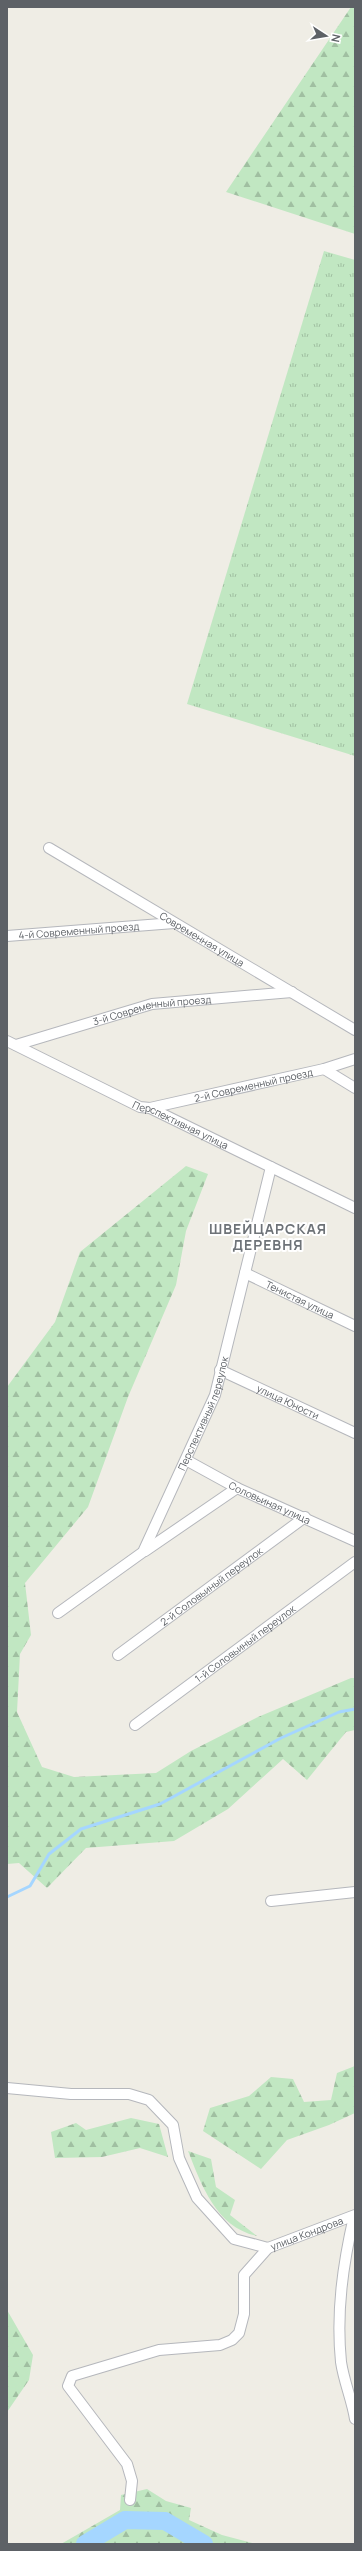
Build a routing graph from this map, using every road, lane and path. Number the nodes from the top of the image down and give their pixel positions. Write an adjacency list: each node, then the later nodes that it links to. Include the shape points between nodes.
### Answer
1 (50, 848): 2 (street, Современная улица)
2 (174, 923): 3 (street, 4-й Современный проезд); 4 (street, Современная улица)
3 (7, 936)
4 (292, 992): 5 (street, Современная улица); 6 (street, 3-й Современный проезд, via 152,1004)
5 (355, 1030)
6 (11, 1043): 10 (street, Перспективная улица, via 140,1107)
7 (355, 1059): 8 (street, 2-й Современный проезд)
8 (324, 1069): 9 (street); 10 (street, 2-й Современный проезд)
9 (355, 1088)
10 (150, 1108): 11 (street, Перспективная улица)
11 (272, 1168): 12 (street, Перспективная улица); 13 (street, Перспективный переулок)
12 (355, 1208)
13 (245, 1273): 14 (street, Тенистая улица); 15 (street, Перспективный переулок)
14 (355, 1326)
15 (220, 1370): 16 (street, улица Юности); 17 (street, Перспективный переулок, via 215,1395)
16 (355, 1433)
17 (186, 1460): 18 (street, Соловьиная улица); 21 (street, Перспективный переулок)
18 (237, 1488): 19 (street, Соловьиная улица); 21 (street)
19 (305, 1517): 20 (street, Соловьиная улица); 24 (street, 2-й Соловьиный переулок)
20 (355, 1541)
21 (144, 1552): 23 (street)
22 (355, 1562): 25 (street, 1-й Соловьиный переулок)
23 (58, 1613)
24 (118, 1655)
25 (135, 1725)
26 (355, 1892): 27 (street)
27 (271, 1901)
28 (7, 2088): 30 (street, улица Кондрова, via 71,2094 128,2094 149,2100 172,2125 180,2158 197,2198 234,2239)
29 (355, 2215): 30 (street, улица Кондрова); 31 (street, улица Кондрова, via 345,2254 339,2307 342,2364)
30 (268, 2248): 32 (street, via 244,2275 244,2314 239,2332 232,2340 220,2346 159,2350 72,2376 69,2380 68,2386 127,2464 132,2481)
31 (355, 2420)
32 (130, 2500)

